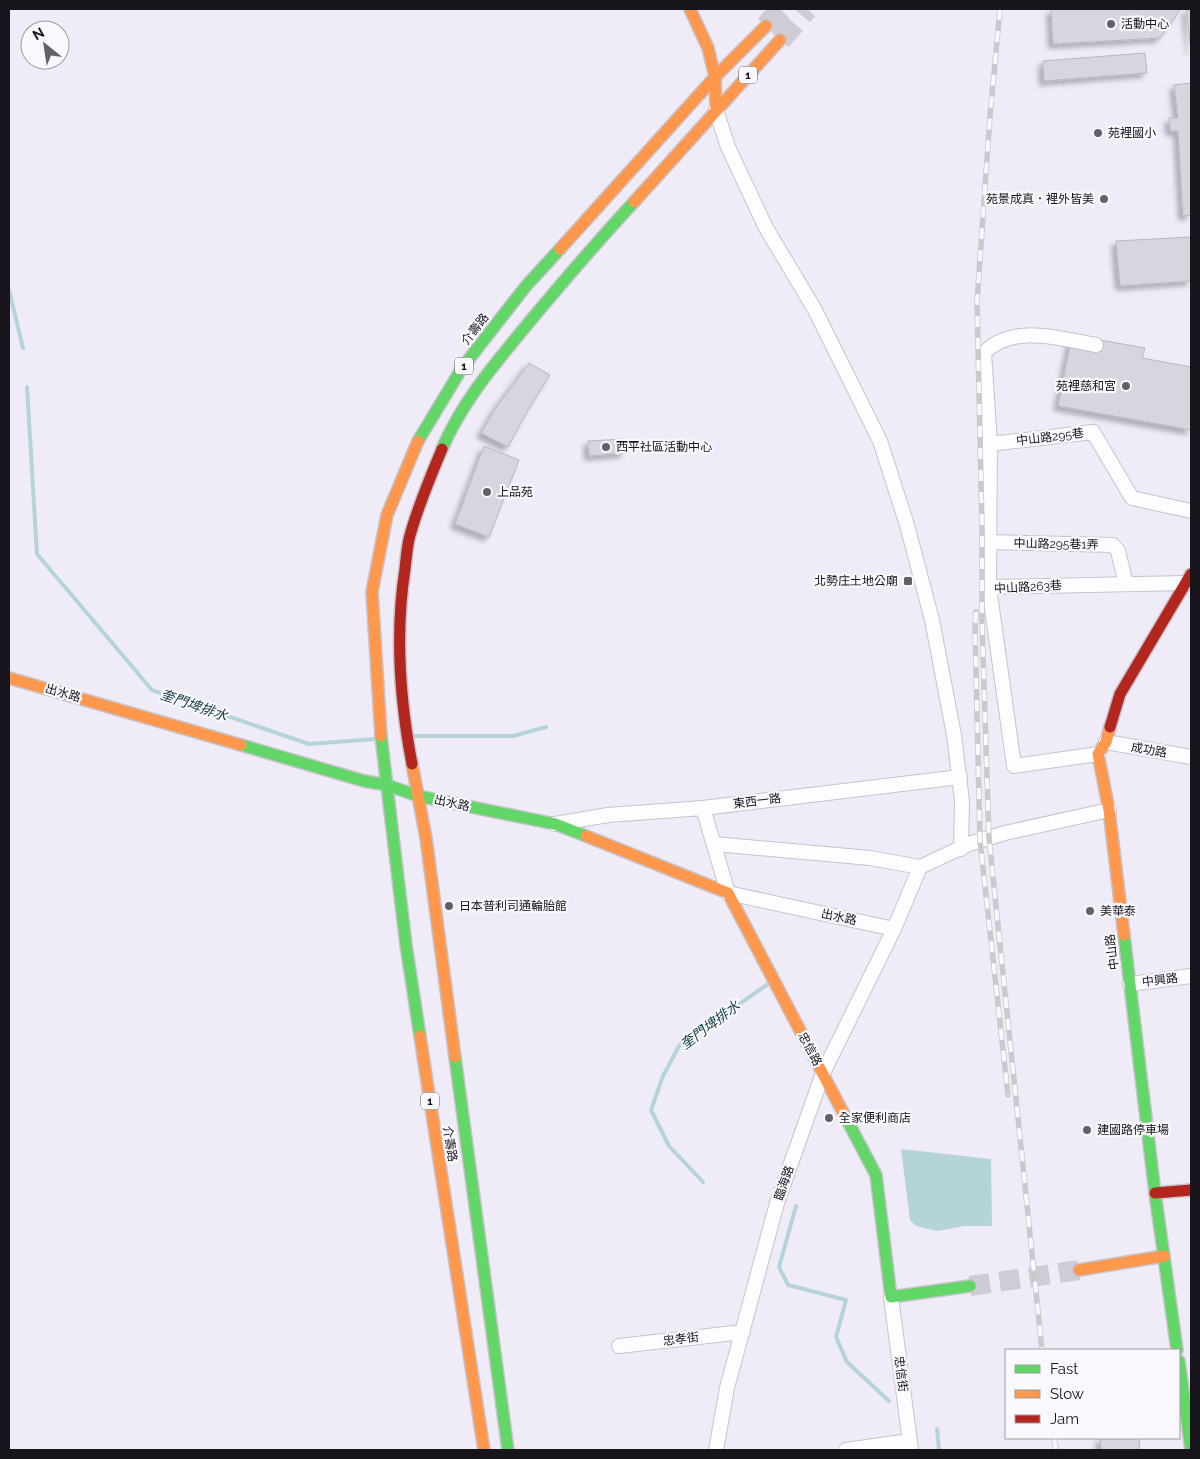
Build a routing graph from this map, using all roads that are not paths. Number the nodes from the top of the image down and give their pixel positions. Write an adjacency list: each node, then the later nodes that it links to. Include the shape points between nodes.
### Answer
1 (690, 9): 4 (main road, via 708,48)
2 (766, 26): 4 (main road, 介壽路 / 1)
3 (780, 40): 5 (main road, 1)
4 (715, 77): 5 (main road); 18 (main road, 介壽路 / 1, via 526,286 462,368 416,444 387,515 372,592 380,728)
5 (716, 110): 17 (street, via 728,147 766,228 815,310 880,441 932,620); 19 (main road, 介壽路 / 1, via 586,254 484,377 452,425 428,483 408,549 400,600 406,727)
6 (1096, 345): 7 (street, via 1029,334 993,343 984,352)
7 (990, 444): 8 (street, 中山路295巷, via 1093,432 1132,498); 9 (street)
8 (1191, 511)
9 (988, 542): 11 (street, 中山路295巷1弄, via 1113,545 1118,552); 12 (street)
10 (1189, 579): 11 (street, 中山路263巷); 14 (main road, 中山路, via 1120,694)
11 (1126, 584): 12 (street, 中山路263巷)
12 (989, 587): 16 (street, 中山路263巷)
13 (9, 678): 18 (main road, 出水路)
14 (1102, 748): 15 (street, 成功路); 16 (street, 成功路); 21 (main road, 中山路)
15 (1191, 757)
16 (1014, 766)
17 (960, 776): 20 (street, 東西一路); 24 (street)
18 (387, 785): 19 (main road, 出水路); 43 (main road, 介壽路 / 1, via 406,945)
19 (418, 796): 22 (main road, 出水路); 44 (main road, 介壽路 / 1)
20 (703, 808): 22 (street, 東西一路, via 608,814); 23 (street, 忠信路)
21 (1109, 810): 24 (street, via 1020,828); 29 (main road, 中山路)
22 (555, 824): 26 (main road, 出水路)
23 (714, 844): 25 (street, via 870,858); 26 (street, 忠信路)
24 (961, 848): 25 (street)
25 (920, 867): 27 (street, 臨海路)
26 (728, 893): 27 (street, 出水路); 30 (main road, 忠信路)
27 (894, 929): 30 (street, 臨海路)
28 (1191, 976): 29 (street, 中興路)
29 (1130, 984): 32 (main road, 中山路)
30 (823, 1073): 36 (main road, 忠信路, via 876,1175); 37 (street, 臨海路, via 777,1203)
31 (1191, 1190): 32 (main road)
32 (1155, 1193): 33 (main road, 中山路)
33 (1164, 1256): 34 (main road); 39 (main road, 中山路)
34 (1080, 1270)
35 (970, 1286): 36 (main road)
36 (890, 1297): 42 (street, 忠信街)
37 (742, 1332): 38 (street, 忠孝街); 45 (street, 臨海路, via 727,1388)
38 (619, 1346)
39 (1177, 1349)
40 (1180, 1368): 41 (main road)
41 (1190, 1437): 47 (main road)
42 (910, 1446): 46 (street)
43 (484, 1450)
44 (508, 1450)
45 (716, 1450)
46 (846, 1450)
47 (1191, 1450)

